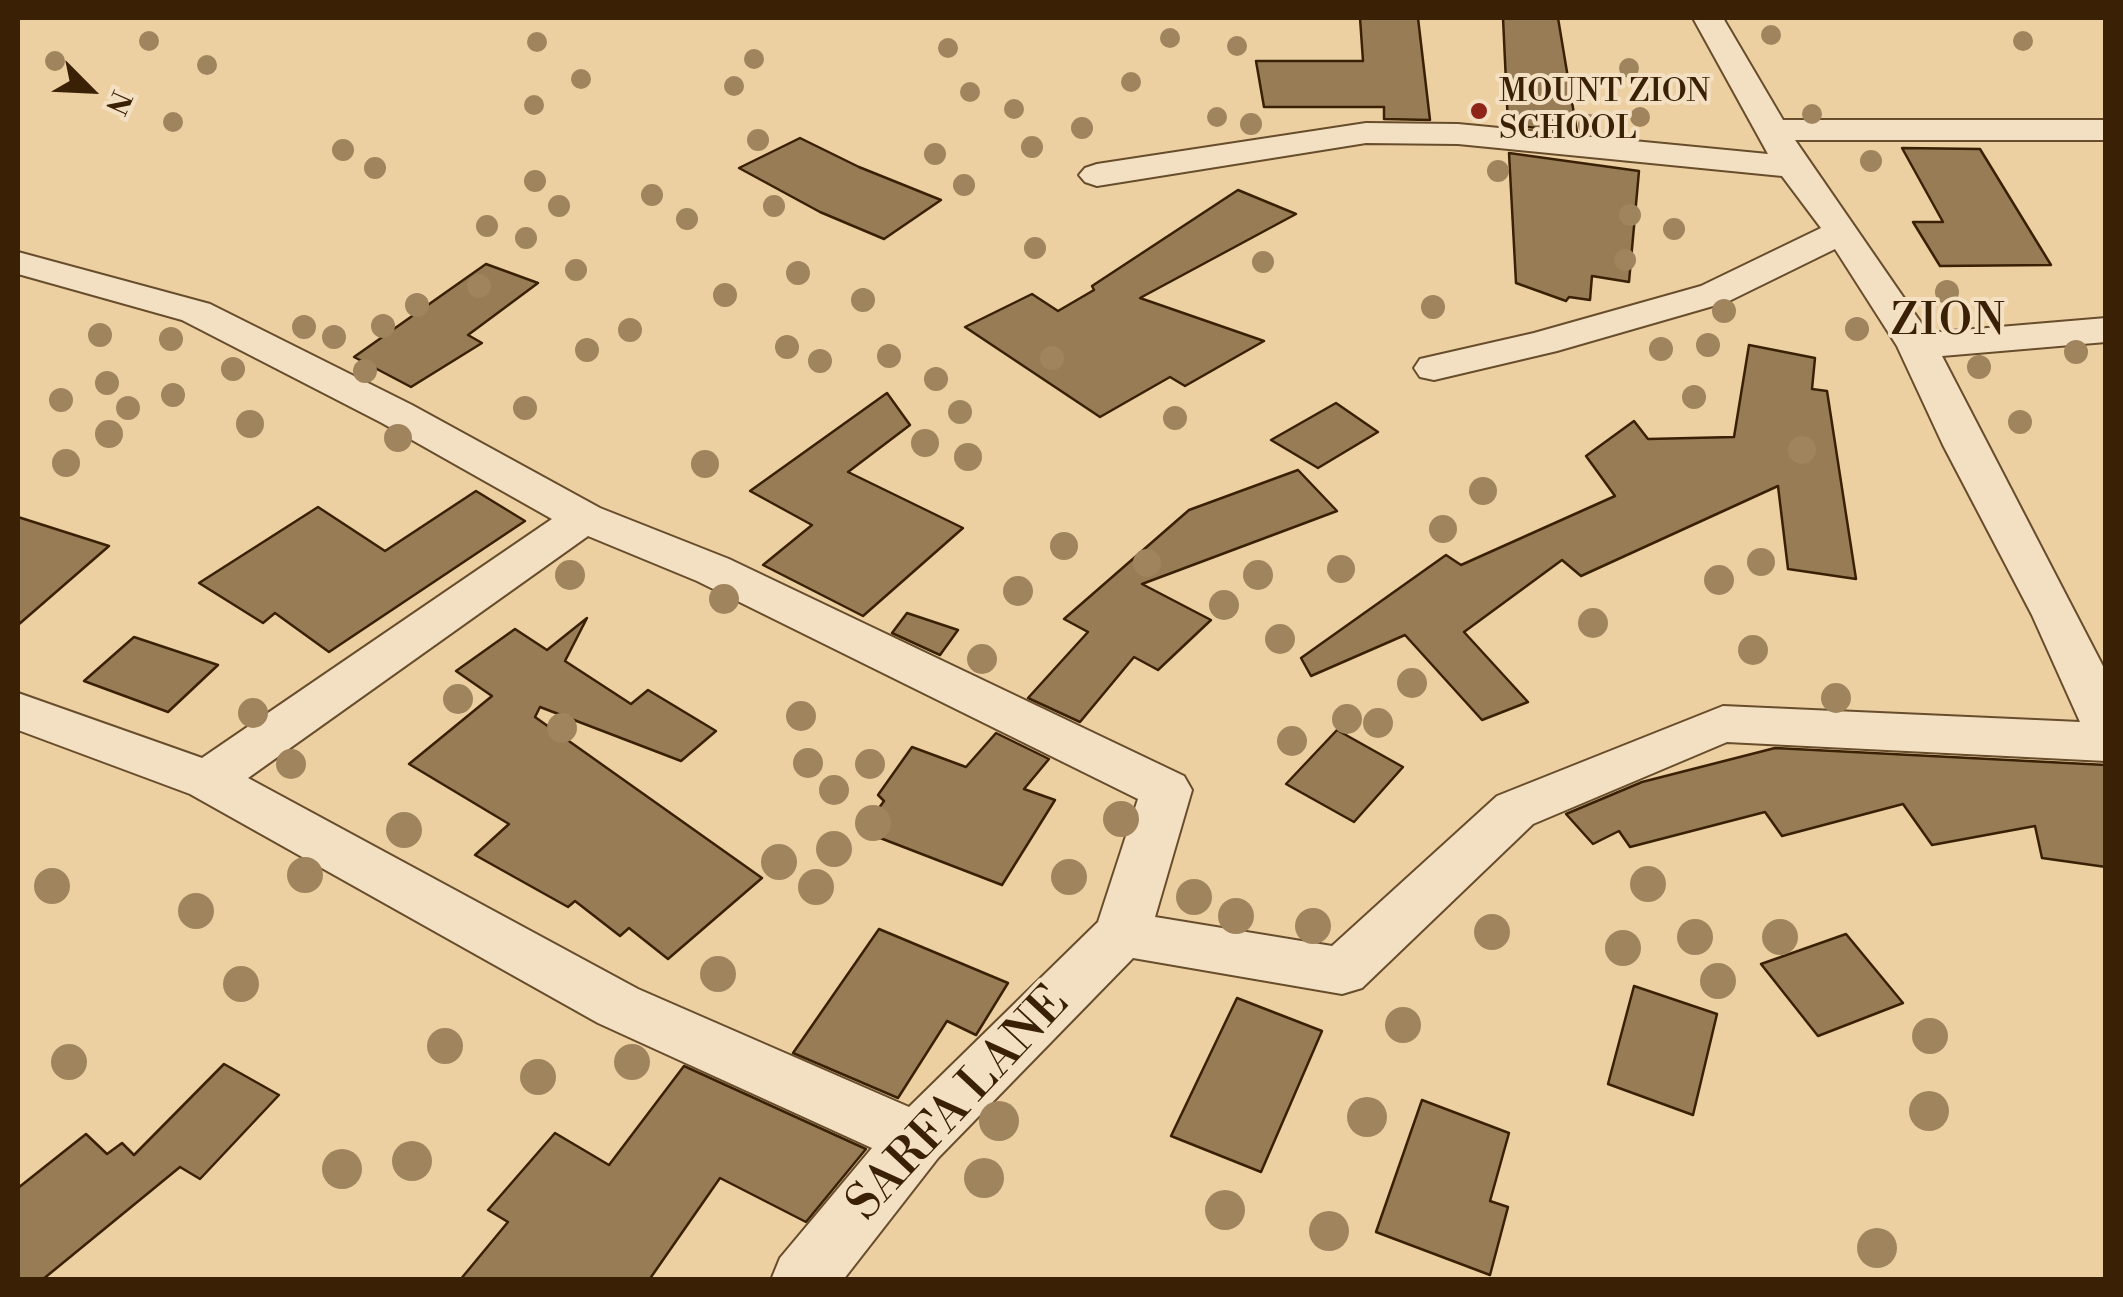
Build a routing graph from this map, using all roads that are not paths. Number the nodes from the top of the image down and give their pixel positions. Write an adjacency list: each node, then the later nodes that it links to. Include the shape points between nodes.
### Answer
1 (1708, 18): 2 (street)
2 (1771, 130): 3 (street); 4 (street)
3 (2106, 130)
4 (1793, 166): 5 (street, via 1458,134 1366,133); 6 (street)
5 (1097, 175)
6 (1842, 232): 9 (street); 10 (street, via 1714,294)
7 (18, 263): 11 (street, via 196,312)
8 (2106, 330): 9 (street)
9 (1917, 346): 13 (street)
10 (1434, 368)
11 (584, 518): 15 (street); 16 (street, via 713,570 1166,790)
12 (18, 711): 15 (street)
13 (2106, 725)
14 (2106, 742): 16 (street, via 1723,724 1514,810 1342,971)
15 (208, 780): 17 (street, via 618,1006)
16 (1122, 934): 17 (street, SARFA LANE)
17 (918, 1139): 18 (street, SARFA LANE)
18 (802, 1280)

